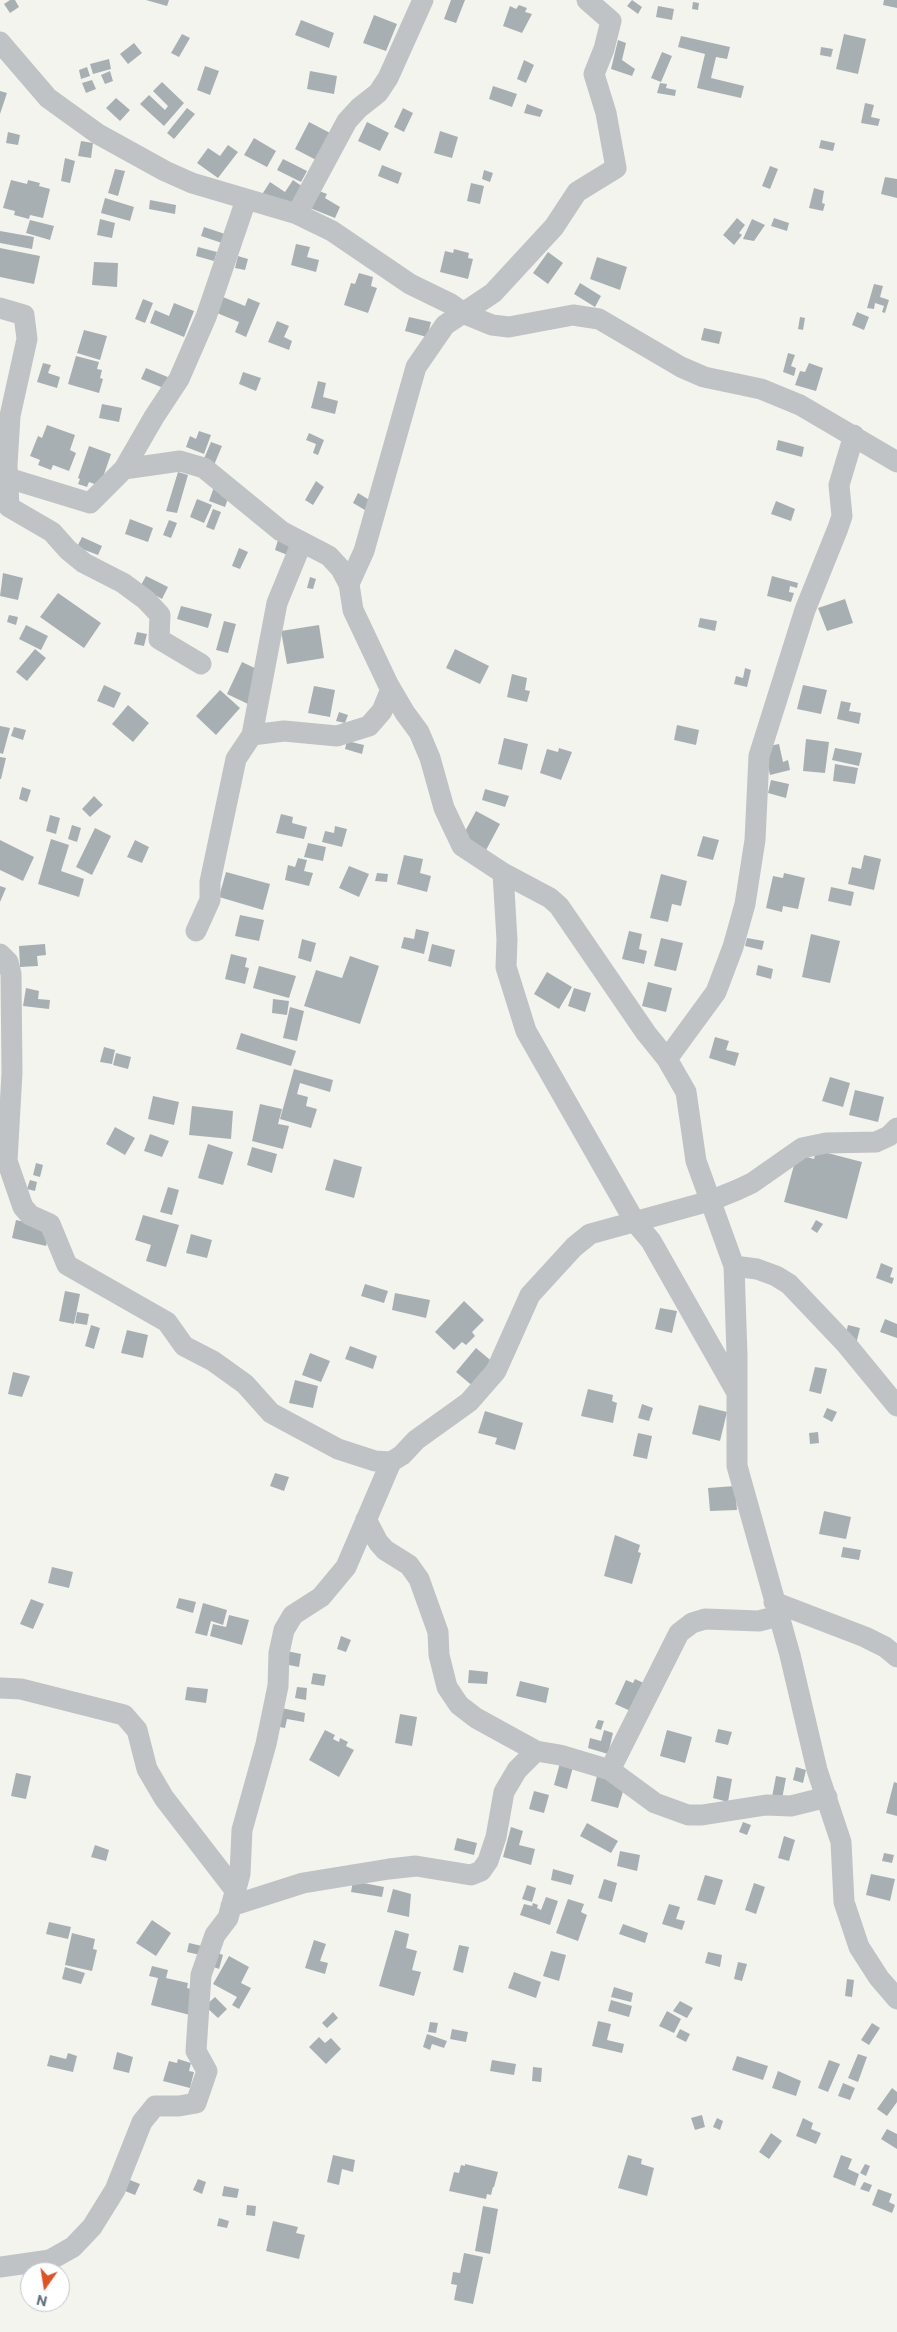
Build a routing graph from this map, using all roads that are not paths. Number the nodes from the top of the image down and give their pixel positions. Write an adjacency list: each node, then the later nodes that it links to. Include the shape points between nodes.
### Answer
1 (423, 0): 5 (street, via 388,78 378,93 347,121)
2 (587, 0): 7 (street, via 611,21 594,74 606,113 616,168 576,192 547,234 493,292)
3 (0, 45): 4 (street, via 48,98 98,134 172,174)
4 (246, 200): 5 (street); 10 (street, via 206,317 178,379)
5 (297, 214): 7 (street, via 351,242 410,284)
6 (0, 308): 11 (street, via 24,315 27,339 10,416)
7 (465, 314): 8 (street, via 492,325 509,327 573,315 599,319 681,367 704,377 781,396); 13 (street, via 445,325 416,367 364,551)
8 (854, 435): 9 (street); 20 (street, via 839,485 842,516 802,619 760,756 755,840 745,904 733,947 716,992)
9 (897, 462)
10 (124, 469): 11 (street, via 90,503); 12 (street, via 180,461 204,468 281,531)
11 (8, 478): 14 (street, via 8,506 52,532 84,563 123,583 146,600 160,615 159,640)
12 (302, 542): 13 (street, via 330,556); 16 (street, via 277,603)
13 (349, 584): 15 (street, via 353,610)
14 (201, 664)
15 (391, 689): 16 (street, via 382,711 369,726 338,736 284,731); 17 (street, via 420,732 444,808 462,846)
16 (252, 735): 18 (street, via 236,759 210,882 210,900)
17 (503, 873): 20 (street, via 559,906); 23 (street, via 506,967 526,1031)
18 (196, 931)
19 (0, 954): 27 (street, via 8,962 11,974 12,1073 7,1161 23,1207 30,1215 50,1224 67,1265 167,1322 184,1346 246,1384 271,1413 338,1448 374,1461)
20 (667, 1059): 22 (street, via 686,1092 696,1162)
21 (897, 1128): 22 (street, via 876,1142 826,1143 802,1148 752,1183)
22 (710, 1201): 23 (street); 24 (street)
23 (635, 1222): 25 (street, via 651,1241); 27 (street, via 590,1234 574,1247 530,1295 496,1371 470,1402)
24 (734, 1266): 25 (street); 26 (street, via 757,1269 789,1284 846,1344)
25 (736, 1392): 29 (street, via 736,1466)
26 (897, 1406)
27 (391, 1462): 28 (street)
28 (366, 1518): 32 (street, via 385,1550 409,1565 419,1578 438,1632 439,1655 447,1687 459,1705); 35 (street, via 340,1576 321,1597 293,1614 284,1630 279,1653 278,1686 242,1830 240,1874)
29 (776, 1609): 30 (street, via 865,1638); 33 (street, via 759,1621 705,1620 692,1623 680,1633); 34 (street, via 817,1770)
30 (897, 1658)
31 (0, 1688): 35 (street, via 21,1689 124,1715 137,1730 147,1769 164,1798)
32 (536, 1751): 33 (street); 35 (street, via 517,1770 504,1792 496,1837 481,1871 472,1875 416,1866 303,1883)
33 (610, 1770): 34 (street, via 655,1803 688,1815 702,1816 766,1805 791,1806)
34 (827, 1797): 36 (street, via 841,1842 844,1902 859,1947)
35 (233, 1898): 37 (street, via 228,1918 216,1935 201,1975 196,2051 207,2071 196,2103 155,2106 142,2122 115,2190 92,2227 73,2246 50,2260 26,2266)
36 (897, 1999)
37 (0, 2267)

